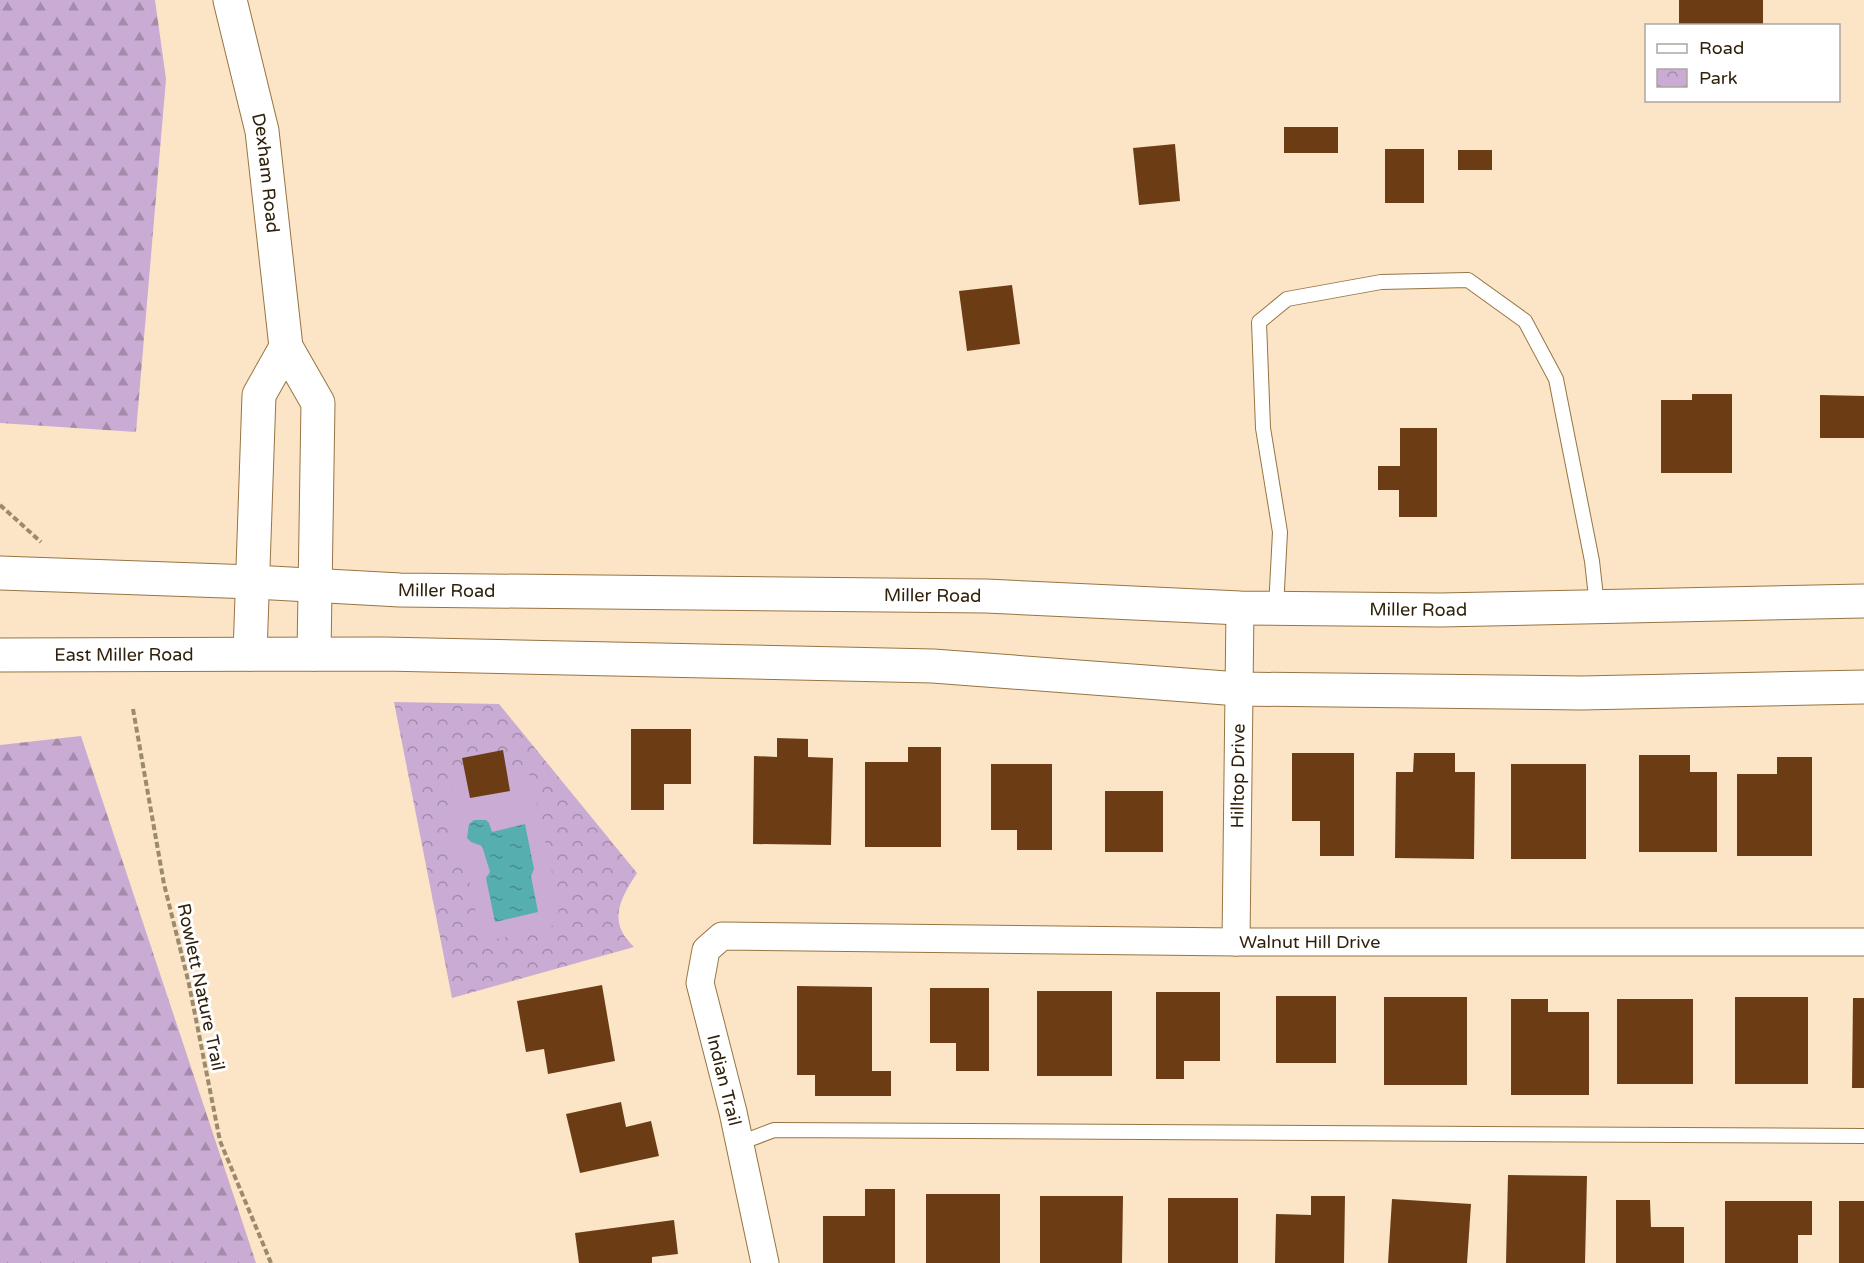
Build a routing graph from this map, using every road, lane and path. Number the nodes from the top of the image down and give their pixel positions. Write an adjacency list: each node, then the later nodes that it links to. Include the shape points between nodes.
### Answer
1 (230, 0): 2 (main road, Dexham Road, via 262,131)
2 (286, 347): 6 (main road, via 259,395); 7 (main road, Dexham Road, via 318,403)
3 (0, 505): 4 (path)
4 (47, 548)
5 (0, 573): 6 (main road, Miller Road)
6 (252, 582): 7 (main road, Miller Road); 12 (main road)
7 (317, 586): 10 (main road, Miller Road, via 986,596); 13 (main road, Dexham Road)
8 (1864, 601): 9 (main road, Miller Road)
9 (1597, 607): 11 (main road, Miller Road); 11 (lane, via 1592,561 1556,380 1525,321 1468,280 1381,282 1287,299 1259,322 1263,428 1280,532)
10 (1240, 608): 11 (main road, Miller Road); 16 (street, Hilltop Drive)
11 (1276, 608)
12 (250, 654): 13 (main road); 14 (main road, East Miller Road)
13 (314, 654): 16 (main road, via 933,666)
14 (0, 655)
15 (1864, 687): 16 (main road, via 1582,693)
16 (1239, 689): 19 (street, Hilltop Drive)
17 (133, 709): 23 (path, Rowlett Nature Trail, via 164,885 189,984 220,1141)
18 (755, 936): 19 (street, Walnut Hill Drive); 22 (street, Indian Trail, via 722,936 706,950 700,983)
19 (1236, 942): 20 (street, Walnut Hill Drive)
20 (1864, 942)
21 (1864, 1136): 22 (lane, via 774,1130)
22 (740, 1143): 24 (street, Indian Trail)
23 (271, 1263)
24 (765, 1263)

